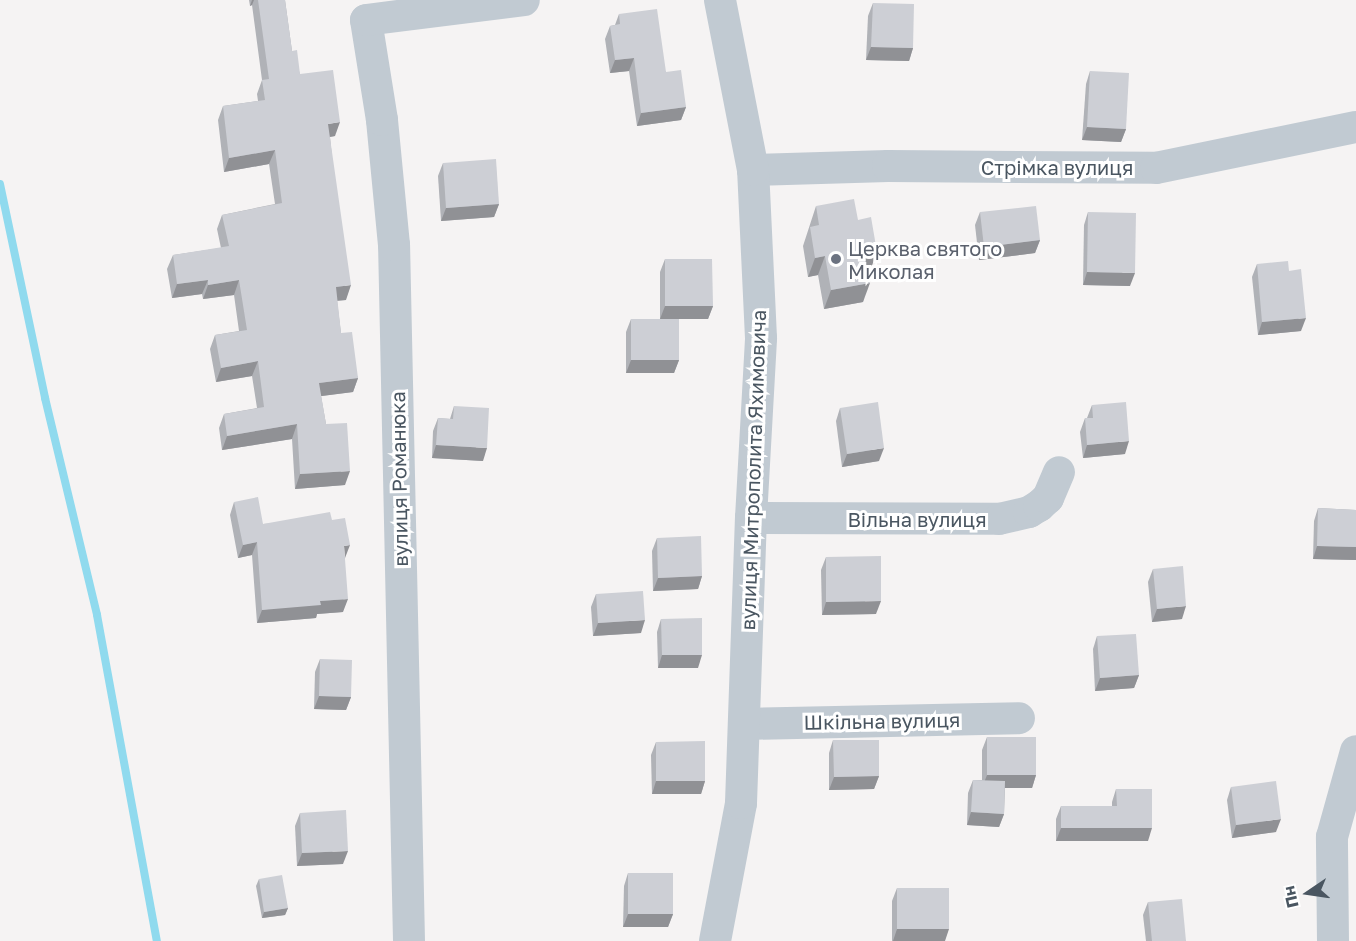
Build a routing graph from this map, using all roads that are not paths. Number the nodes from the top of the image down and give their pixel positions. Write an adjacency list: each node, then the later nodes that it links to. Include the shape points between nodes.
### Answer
1 (524, 0): 3 (street, вулиця Романюка)
2 (720, 0): 5 (street, вулиця Митрополита Яхимовича)
3 (362, 10): 11 (street, вулиця Романюка, via 382,120 394,245)
4 (1356, 128): 5 (street, Стрімка вулиця, via 1156,168 888,166)
5 (753, 170): 7 (street, вулиця Митрополита Яхимовича, via 762,338)
6 (1059, 472): 7 (street, Вільна вулиця, via 1048,498 1039,506 999,519)
7 (751, 518): 9 (street, вулиця Митрополита Яхимовича)
8 (1019, 718): 9 (street, Шкільна вулиця)
9 (744, 724): 12 (street, вулиця Митрополита Яхимовича, via 741,803)
10 (1356, 751): 13 (street, via 1332,837)
11 (409, 941)
12 (715, 941)
13 (1333, 941)

